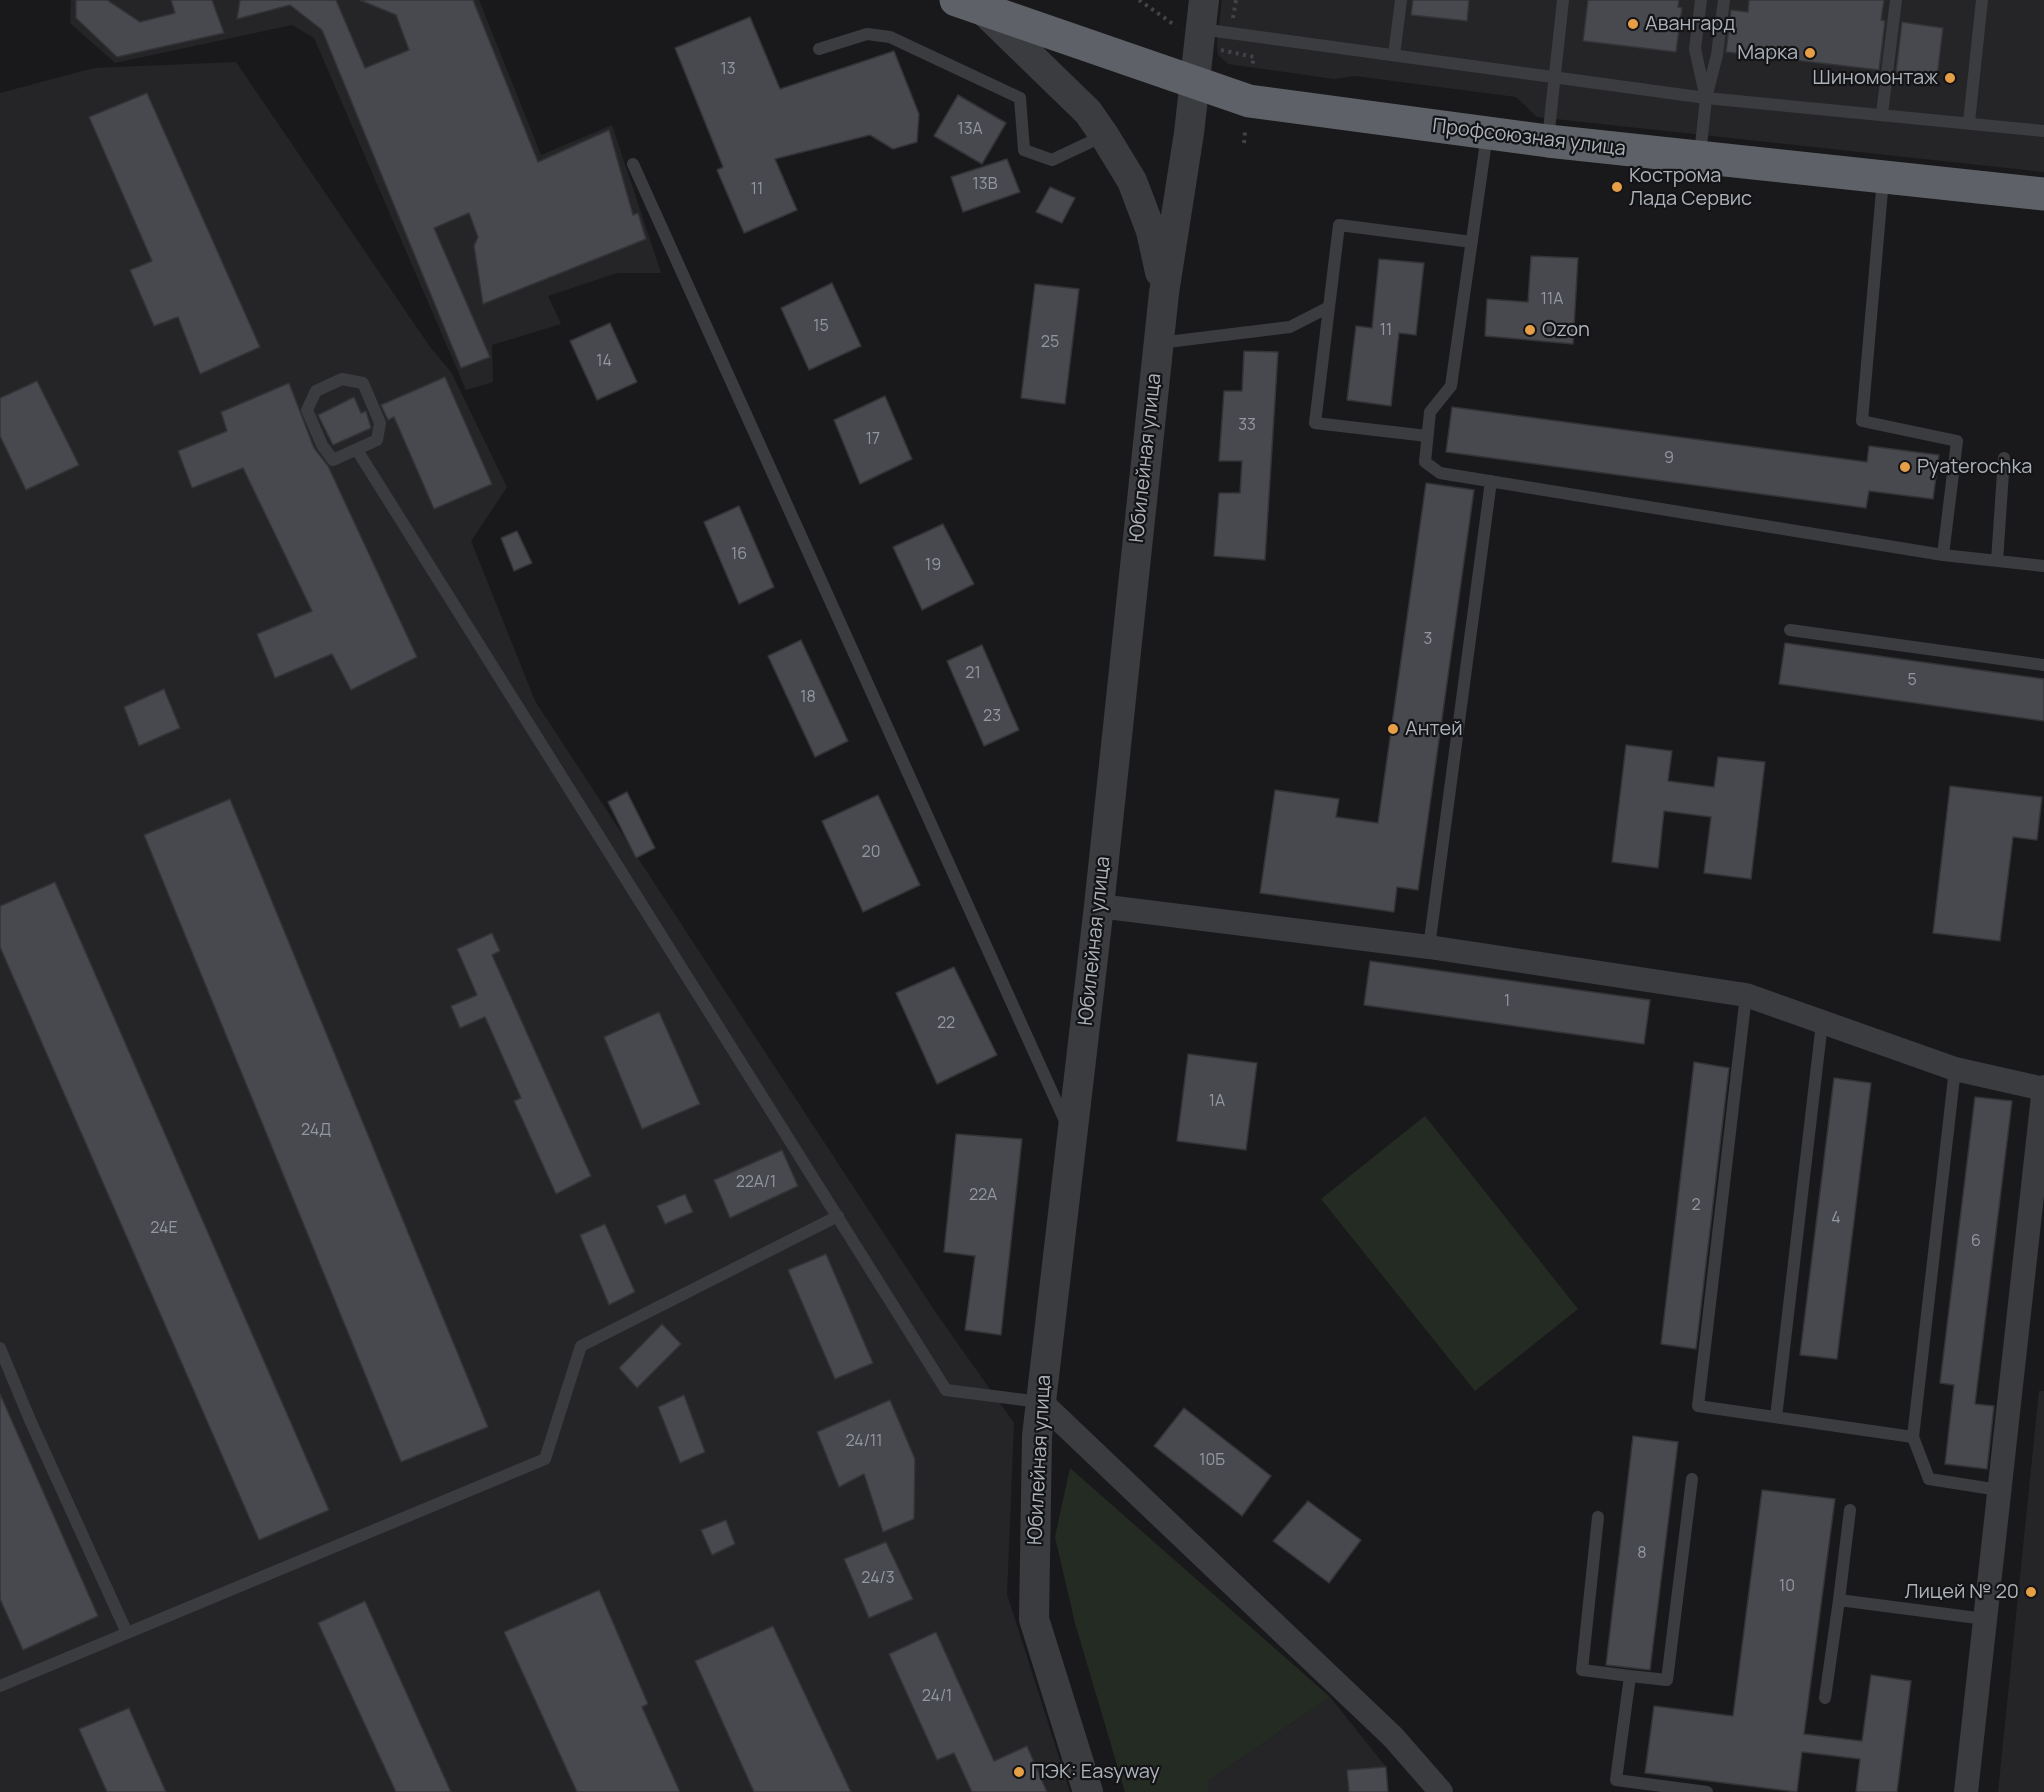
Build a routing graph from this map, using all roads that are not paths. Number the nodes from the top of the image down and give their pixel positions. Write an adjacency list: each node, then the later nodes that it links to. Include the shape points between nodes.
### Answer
1 (1204, 0): 9 (street, Юбилейная улица)
2 (1401, 0): 11 (lane)
3 (1563, 0): 12 (lane)
4 (1701, 0): 14 (lane, via 1695,49)
5 (1724, 0): 14 (lane, via 1717,55)
6 (1896, 0): 15 (lane)
7 (1982, 0): 16 (lane)
8 (971, 6): 13 (highway, Профсоюзная улица); 19 (street, via 1088,112)
9 (1200, 36): 11 (lane); 13 (street, Юбилейная улица)
10 (819, 49): 19 (lane, via 867,34 890,37 1020,98 1024,150 1052,160)
11 (1394, 55): 12 (lane)
12 (1555, 78): 14 (lane); 20 (lane)
13 (1195, 85): 18 (highway, Профсоюзная улица, via 1249,101); 26 (street, Юбилейная улица)
14 (1706, 98): 15 (lane); 21 (lane)
15 (1882, 114): 16 (lane)
16 (1969, 122): 17 (lane)
17 (2044, 131)
18 (1488, 133): 20 (highway, Профсоюзная улица); 25 (lane)
19 (1104, 135): 26 (street, via 1132,181 1151,231)
20 (1548, 141): 21 (highway, Профсоюзная улица)
21 (1700, 156): 23 (highway, Профсоюзная улица)
22 (633, 164): 44 (lane)
23 (1883, 178): 24 (highway, Профсоюзная улица); 33 (lane, via 1862,421 1957,441)
24 (2044, 194)
25 (1472, 242): 27 (lane, via 1339,225); 29 (lane, via 1451,386 1430,412)
26 (1164, 293): 28 (street, Юбилейная улица)
27 (1329, 307): 28 (lane, via 1290,327); 29 (lane, via 1315,423)
28 (1158, 343): 38 (street, Юбилейная улица)
29 (1427, 436): 32 (lane, via 1425,462 1440,472)
30 (357, 450): 30 (lane, via 333,460 322,445 308,410 316,391 342,380 363,383 380,423 377,440); 45 (lane)
31 (2004, 458): 34 (lane)
32 (1491, 481): 33 (lane); 39 (lane)
33 (1943, 555): 34 (lane)
34 (1996, 561): 35 (lane)
35 (2044, 566)
36 (1790, 630): 37 (lane)
37 (2044, 666)
38 (1099, 906): 39 (street); 44 (street, Юбилейная улица)
39 (1429, 947): 40 (street)
40 (1746, 995): 41 (street); 48 (lane, via 1698,1406)
41 (1822, 1023): 42 (street); 48 (lane)
42 (1955, 1069): 43 (street); 49 (lane)
43 (2044, 1088): 51 (street)
44 (1072, 1137): 47 (street, Юбилейная улица)
45 (838, 1216): 47 (lane, via 946,1390); 56 (lane, via 581,1347 545,1459)
46 (0, 1348): 56 (lane)
47 (1041, 1402): 60 (street, Юбилейная улица, via 1034,1619); 61 (street, via 1393,1737)
48 (1776, 1417): 49 (lane)
49 (1913, 1437): 51 (lane, via 1929,1479)
50 (1692, 1479): 57 (lane, via 1667,1680)
51 (2000, 1490): 55 (street)
52 (1850, 1510): 54 (lane)
53 (1598, 1517): 57 (lane, via 1582,1670)
54 (1839, 1599): 55 (lane); 59 (lane)
55 (1985, 1619): 63 (street)
56 (127, 1633): 58 (lane)
57 (1630, 1676): 62 (lane, via 1616,1780)
58 (0, 1686)
59 (1825, 1698)
60 (1088, 1792)
61 (1441, 1792)
62 (1707, 1792)
63 (1966, 1792)

